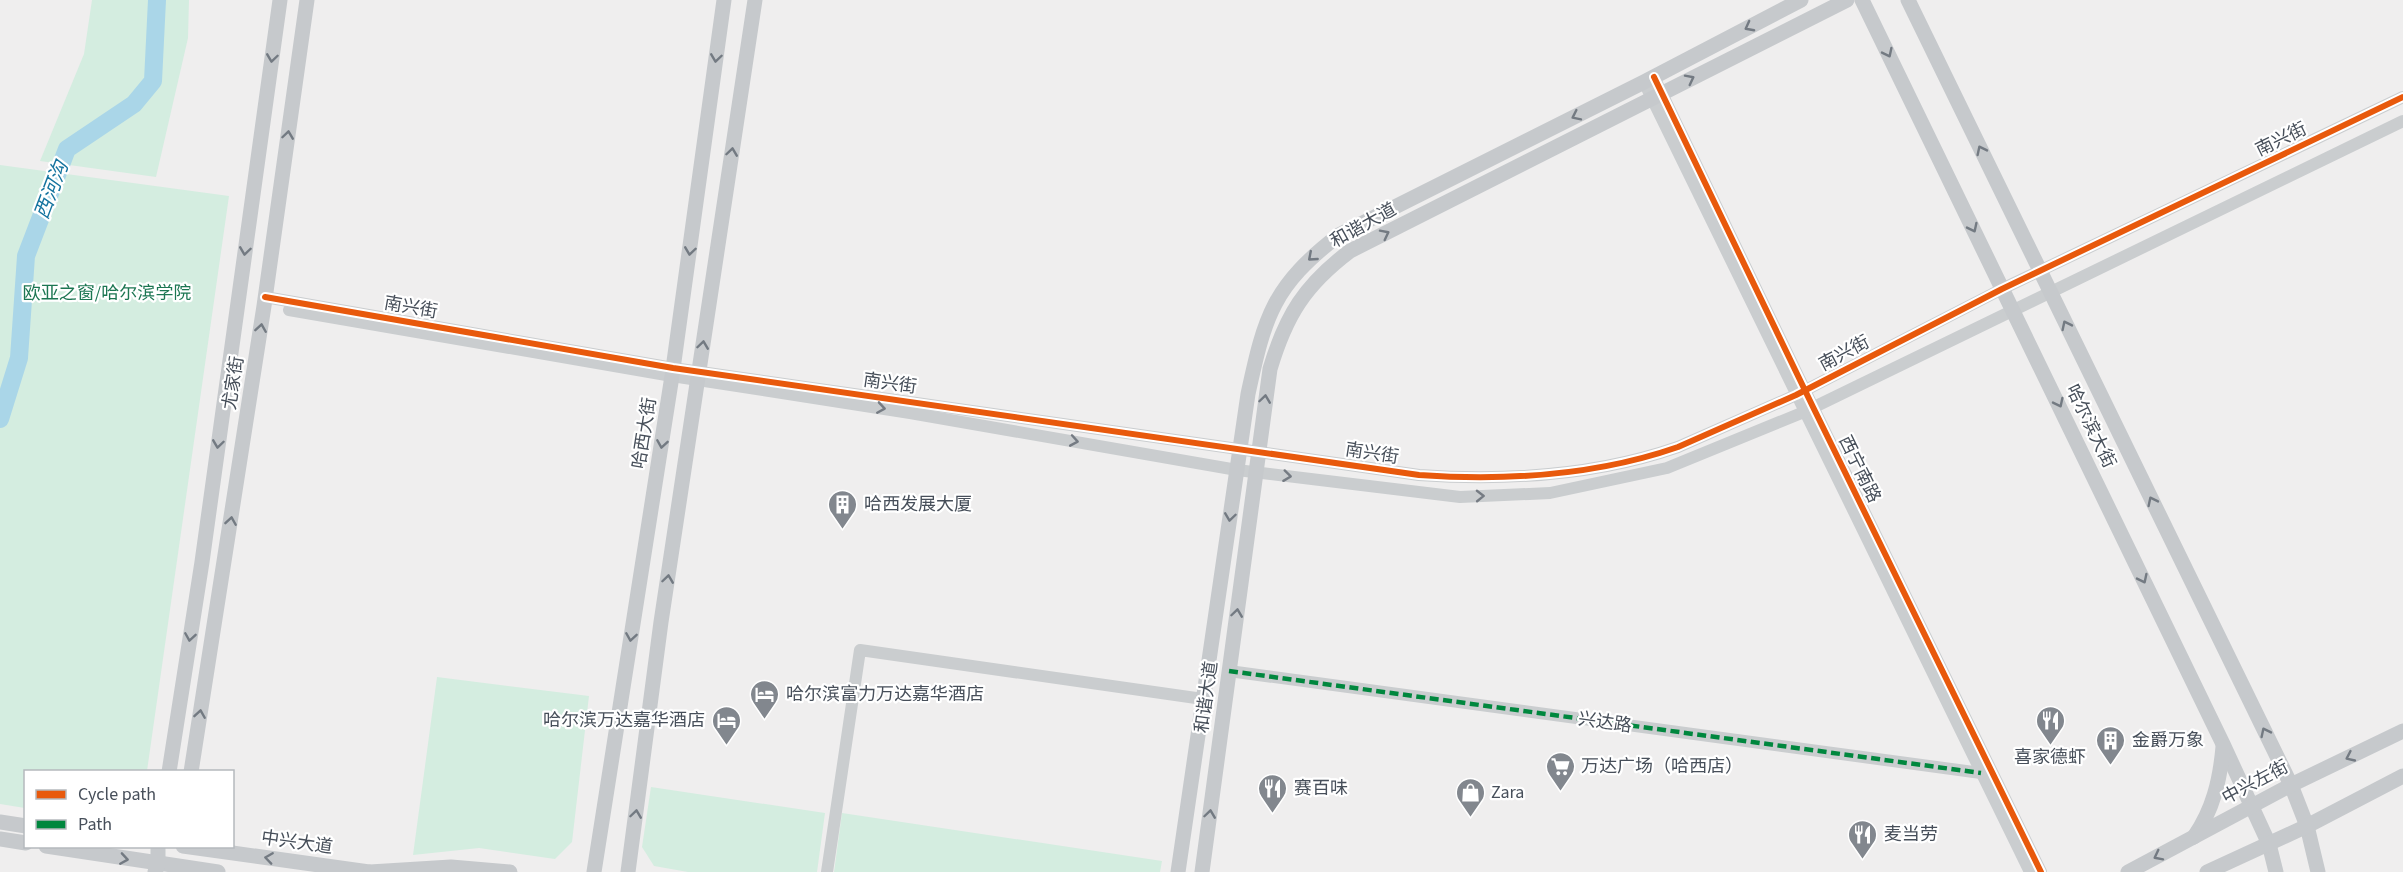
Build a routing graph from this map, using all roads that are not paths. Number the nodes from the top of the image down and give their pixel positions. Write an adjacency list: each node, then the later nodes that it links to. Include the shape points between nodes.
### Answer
1 (280, 0): 30 (main road, 尤家街, one-way to 30)
2 (307, 0): 16 (main road, 尤家街, one-way to 2)
3 (724, 0): 18 (main road, 哈西大街, one-way to 18)
4 (754, 0): 19 (main road, one-way to 4)
5 (1801, 0): 9 (main road, 和谐大道, one-way to 9)
6 (1847, 0): 10 (main road, 和谐大道, one-way to 6)
7 (1862, 0): 14 (main road, 哈尔滨大街, one-way to 14)
8 (1908, 0): 13 (main road, 哈尔滨大街, one-way to 8)
9 (1649, 80): 10 (street, 西宁南路); 22 (main road, 和谐大道, one-way to 22, via 1339,235 1309,259 1283,290 1265,323)
10 (1657, 96): 20 (street, 西宁南路); 23 (main road, 和谐大道, one-way to 10, via 1278,342 1290,313 1319,275 1350,251)
11 (2403, 97): 13 (street, 南兴街)
12 (2403, 121): 15 (street, 南兴街)
13 (2040, 271): 14 (street, 南兴街); 15 (main road, 哈尔滨大街)
14 (2002, 289): 17 (main road, 哈尔滨大街); 20 (street, 南兴街)
15 (2049, 292): 17 (street, 南兴街); 34 (main road, 哈尔滨大街, one-way to 15)
16 (265, 302): 18 (street, 南兴街); 31 (main road, 尤家街, one-way to 16)
17 (2013, 309): 21 (street, 南兴街); 29 (main road, 哈尔滨大街, one-way to 29)
18 (673, 372): 19 (street, 南兴街); 51 (main road, 哈西大街, one-way to 51)
19 (698, 375): 22 (street, 南兴街); 24 (street, 南兴街, one-way to 24); 52 (main road, one-way to 19)
20 (1801, 393): 21 (street, 西宁南路); 23 (street, 南兴街, via 1661,453 1587,470 1526,477 1419,475)
21 (1809, 410): 25 (street, 南兴街, one-way to 21, via 1460,497 1550,493 1667,468); 32 (street, 西宁南路); 57 (street, 西宁南路)
22 (1240, 449): 23 (street, 南兴街); 24 (main road, 和谐大道)
23 (1258, 451): 25 (main road, 和谐大道)
24 (1237, 470): 25 (street, 南兴街); 27 (main road, 和谐大道, one-way to 27)
25 (1256, 472): 26 (main road, 和谐大道, one-way to 25)
26 (1229, 671): 32 (street, 兴达路); 55 (main road, 和谐大道, one-way to 26)
27 (1203, 699): 53 (street, via 860,650); 54 (main road, 和谐大道)
28 (2403, 731): 34 (main road, 中兴左街, one-way to 34)
29 (2223, 744): 35 (main road, 哈尔滨大街); 39 (main road, via 2211,808)
30 (169, 770)
31 (191, 770)
32 (1981, 773): 56 (street, 西宁南路)
33 (2403, 776): 38 (main road)
34 (2290, 785): 35 (main road, 中兴左街); 38 (main road, 哈尔滨大街)
35 (2251, 806): 39 (main road, 中兴左街); 42 (main road, 哈尔滨大街)
36 (0, 822): 37 (main road)
37 (24, 826)
38 (2307, 826): 42 (main road); 61 (main road, 哈尔滨大街)
39 (2193, 838): 58 (main road, 中兴左街, one-way to 58)
40 (0, 839): 41 (main road)
41 (24, 843)
42 (2269, 844): 59 (main road); 60 (main road, 哈尔滨大街)
43 (56, 848): 47 (main road, one-way to 47)
44 (159, 848): 47 (main road)
45 (180, 848): 47 (main road)
46 (196, 848): 49 (main road, 中兴大道, one-way to 46)
47 (164, 869): 48 (main road)
48 (218, 872)
49 (370, 872): 50 (main road, 中兴大道, via 451,867)
50 (510, 872)
51 (594, 872)
52 (628, 872)
53 (826, 872)
54 (1178, 872)
55 (1202, 872)
56 (2030, 872)
57 (2041, 872)
58 (2128, 872)
59 (2207, 872)
60 (2276, 872)
61 (2318, 872)

